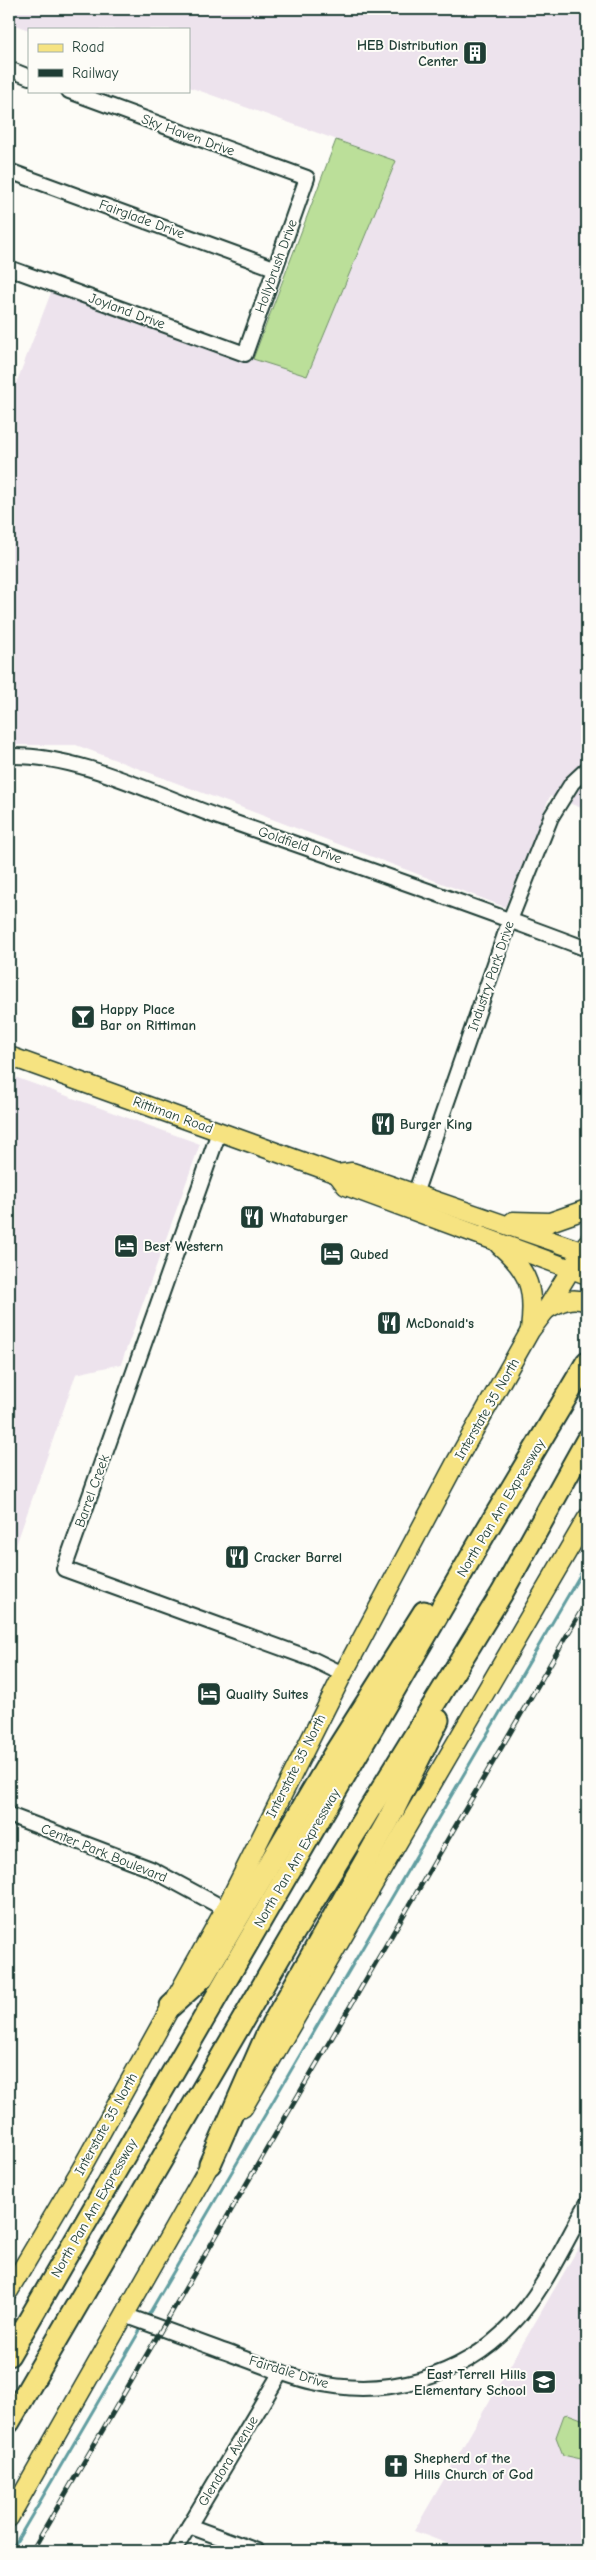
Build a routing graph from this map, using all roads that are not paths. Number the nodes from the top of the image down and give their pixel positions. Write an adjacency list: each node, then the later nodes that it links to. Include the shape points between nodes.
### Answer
1 (9, 69): 2 (street)
2 (28, 77)
3 (72, 92): 5 (street, Sky Haven Drive)
4 (9, 171): 7 (street, Fairglade Drive)
5 (308, 178): 7 (street, Hollybrush Drive)
6 (9, 268): 8 (street, Joyland Drive)
7 (274, 268): 8 (street, Hollybrush Drive)
8 (245, 354)
9 (9, 756): 11 (street, Goldfield Drive, via 57,760 82,766)
10 (587, 769): 11 (street, Industry Park Drive, via 572,783 551,817)
11 (510, 920): 12 (street, Goldfield Drive); 16 (street, Industry Park Drive)
12 (587, 949)
13 (9, 1056): 14 (main road, Rittiman Road)
14 (219, 1132): 15 (main road, Rittiman Road); 30 (street, Barrel Creek, via 64,1569 312,1658)
15 (337, 1174): 16 (main road, Rittiman Road, via 352,1172); 19 (main road, Rittiman Road, via 346,1186)
16 (415, 1194): 18 (main road, Rittiman Road)
17 (587, 1209): 18 (main road, via 550,1222)
18 (486, 1218): 20 (main road, Rittiman Road)
19 (491, 1239): 21 (main road, Rittiman Road); 24 (main road, via 514,1258 531,1287)
20 (586, 1249): 21 (main road, Interstate 35 North)
21 (579, 1272): 23 (main road, Interstate 35 North)
22 (587, 1302): 23 (main road, via 569,1299)
23 (546, 1310): 24 (main road, Interstate 35 North)
24 (530, 1331): 30 (main road, Interstate 35 North)
25 (587, 1362): 28 (highway, North Pan Am Expressway)
26 (587, 1440): 29 (highway)
27 (587, 1518): 34 (main road)
28 (485, 1533): 33 (highway, via 443,1583 365,1702 203,1977); 38 (highway, North Pan Am Expressway)
29 (502, 1593): 34 (highway, via 388,1821 254,2060); 40 (highway, via 290,1940)
30 (343, 1674): 32 (main road, Interstate 35 North)
31 (9, 1815): 32 (street, Center Park Boulevard, via 151,1869)
32 (225, 1908): 33 (main road, Interstate 35 North)
33 (171, 2006): 36 (main road, Interstate 35 North, via 81,2170)
34 (210, 2164): 37 (main road)
35 (587, 2204): 39 (street, Fairdale Drive, via 525,2309 496,2340 461,2364 422,2380 371,2388 338,2387)
36 (9, 2291)
37 (138, 2320): 39 (street, Fairdale Drive); 41 (main road)
38 (9, 2355)
39 (281, 2372): 42 (street, Glendora Avenue)
40 (9, 2422)
41 (9, 2518)
42 (189, 2526): 43 (street, Glendora Avenue); 44 (street)
43 (174, 2551)
44 (257, 2551)

